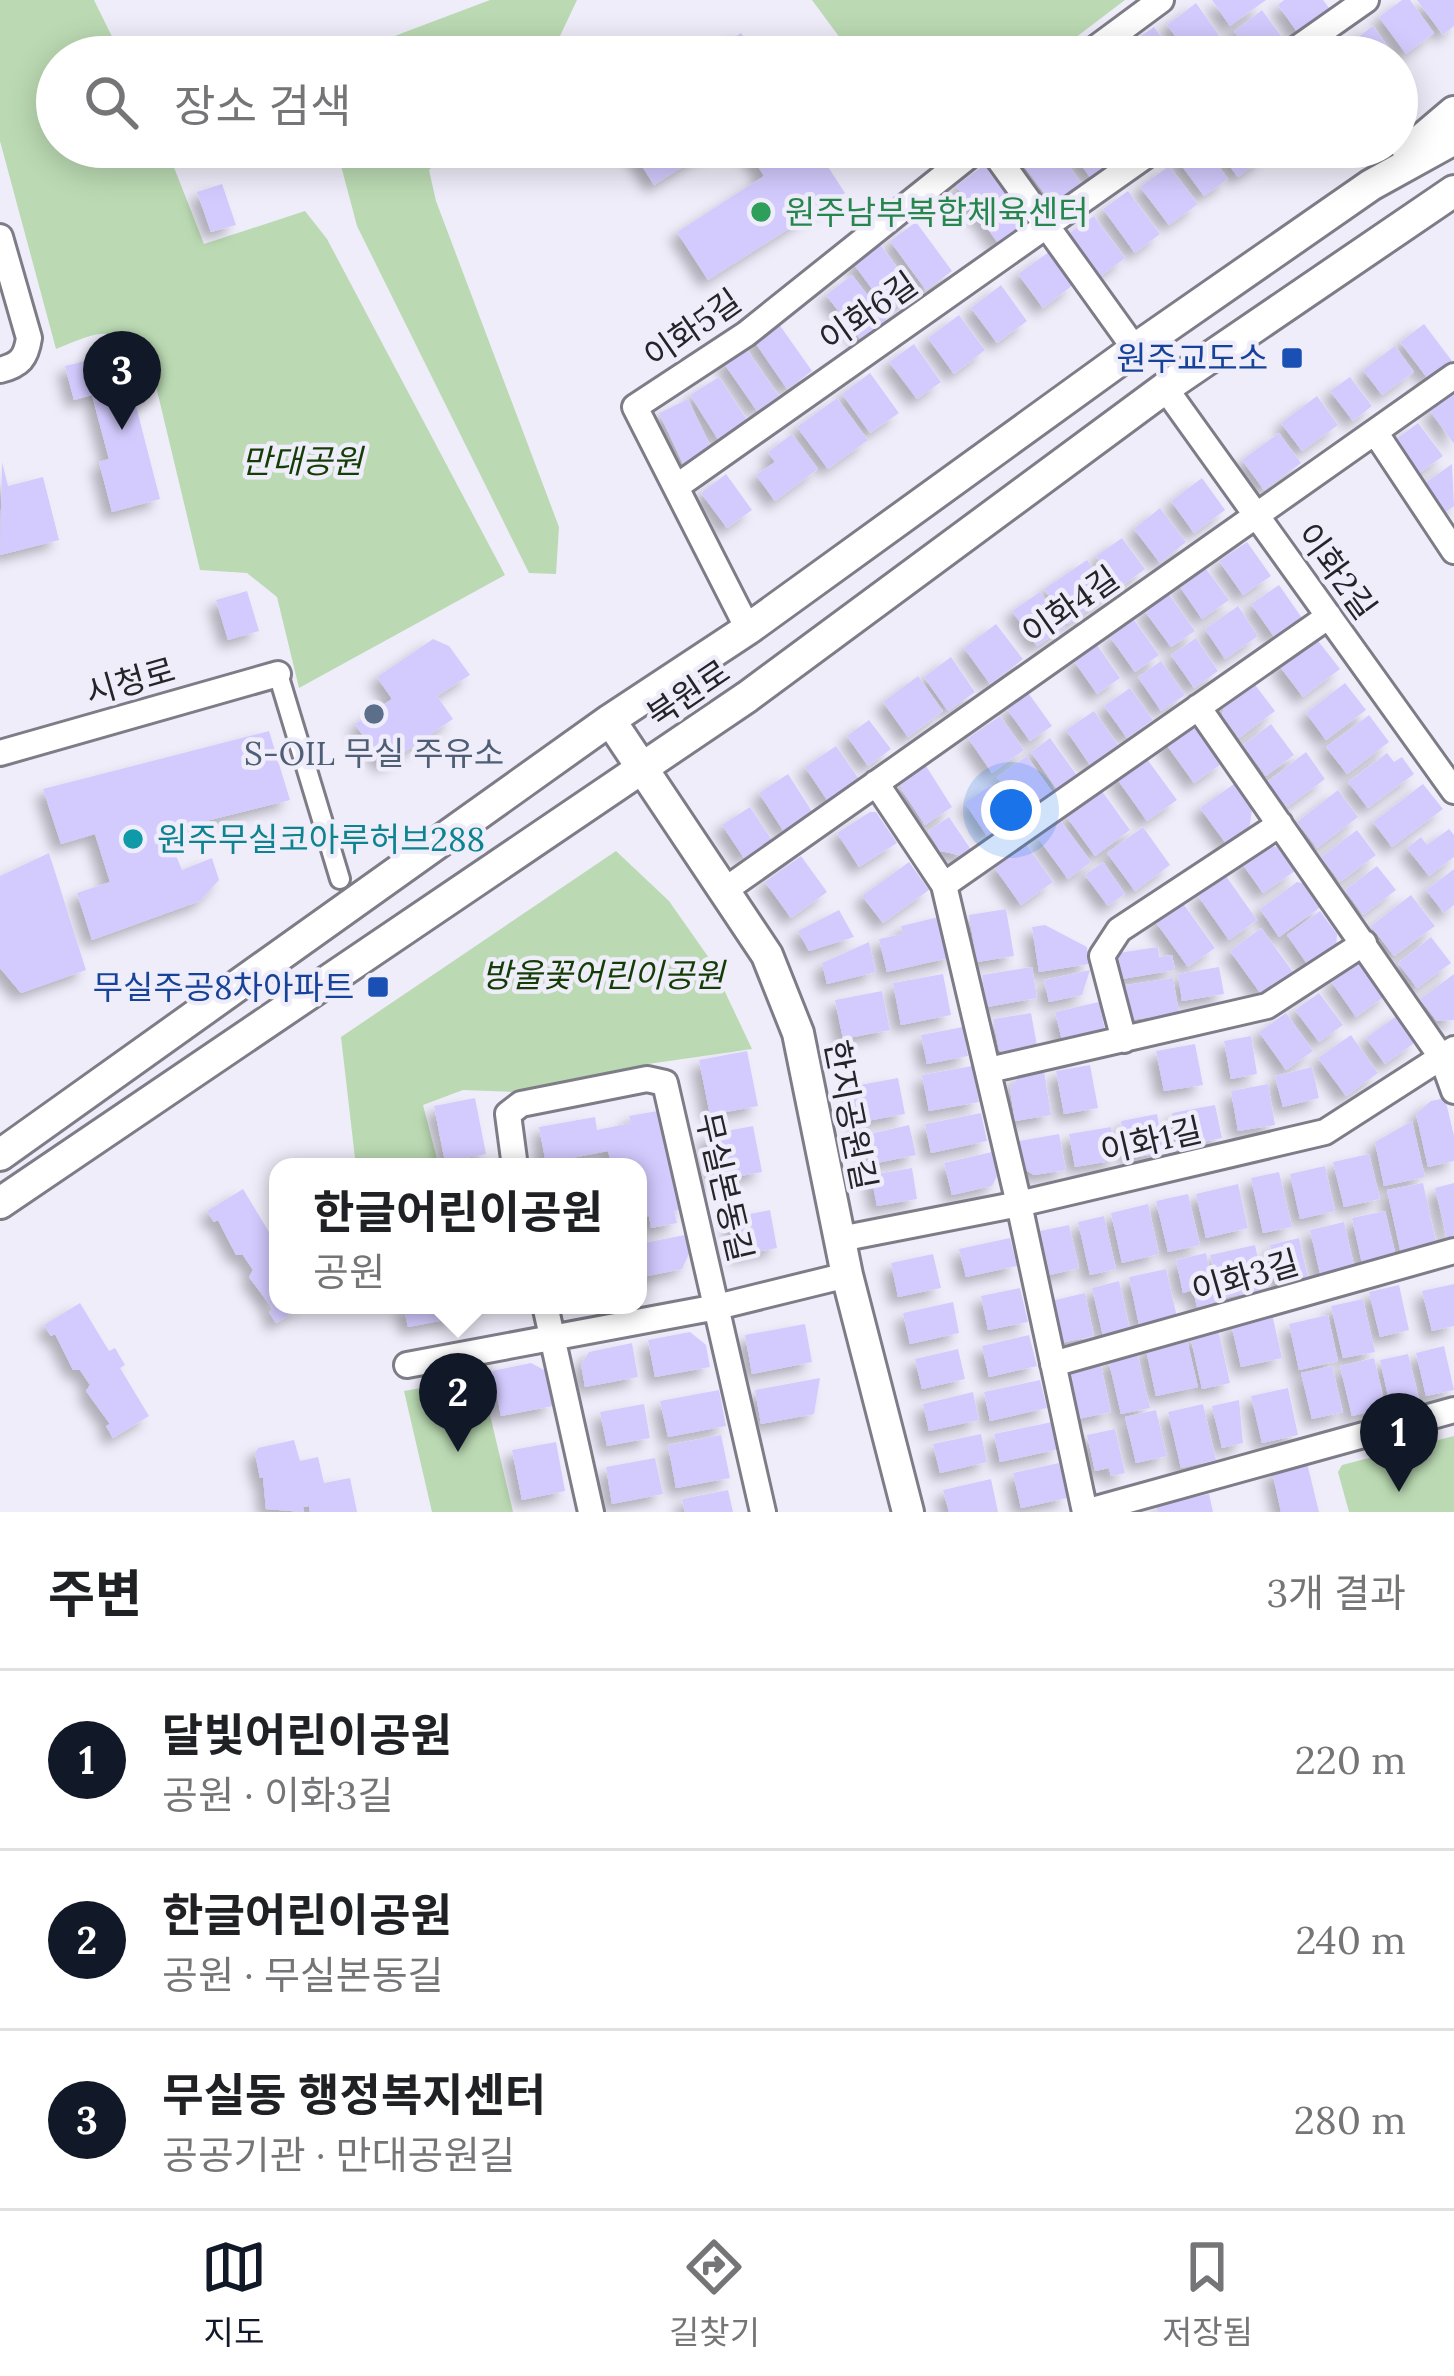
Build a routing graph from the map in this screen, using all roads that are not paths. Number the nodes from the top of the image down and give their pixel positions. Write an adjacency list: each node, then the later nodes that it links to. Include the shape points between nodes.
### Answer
1 (1161, 0): 3 (street)
2 (1366, 0): 4 (street)
3 (1112, 36)
4 (1315, 36)
5 (1454, 112): 7 (street, 북원로)
6 (1454, 139): 8 (street, 북원로)
7 (1418, 144)
8 (1418, 159)
9 (954, 168): 25 (street, 이화5길, via 746,334 635,407)
10 (1005, 168): 18 (street)
11 (1128, 168): 18 (street, 이화6길)
12 (1390, 168): 14 (street, 북원로)
13 (1402, 168): 14 (street, 북원로)
14 (1371, 185): 20 (street, 북원로)
15 (1454, 191): 17 (street, 북원로)
16 (1454, 203): 17 (street, 북원로)
17 (1406, 224): 23 (street, 북원로)
18 (1046, 226): 20 (street); 25 (street, 이화6길)
19 (0, 237): 21 (street, via 29,338 27,355)
20 (1136, 349): 23 (street); 29 (street, 북원로)
21 (0, 370)
22 (1454, 376): 24 (street, 이화4길)
23 (1165, 388): 26 (street, 이화2길); 34 (street, 북원로)
24 (1375, 432): 26 (street, 이화4길); 27 (street)
25 (676, 487): 29 (street, 이화5길)
26 (1256, 514): 28 (street, 이화2길); 35 (street, 이화4길)
27 (1450, 538)
28 (1329, 616): 31 (street); 36 (street, 이화2길)
29 (748, 629): 32 (street, 북원로)
30 (278, 674): 33 (street, 시청로); 38 (street)
31 (1198, 707): 37 (street); 39 (street)
32 (610, 720): 34 (street, 한지공원길); 46 (street, 북원로)
33 (0, 753)
34 (640, 769): 40 (street, 한지공원길); 48 (street, 북원로)
35 (876, 783): 39 (street); 40 (street, 이화4길)
36 (1454, 791)
37 (1280, 824): 41 (street); 42 (street, via 1120,930 1102,956)
38 (340, 879)
39 (944, 885): 44 (street)
40 (725, 890): 50 (street, 한지공원길, via 767,955 798,1033)
41 (1364, 943): 42 (street, via 1267,1006); 43 (street)
42 (1124, 1040): 44 (street)
43 (1448, 1054): 45 (street); 49 (street, 이화1길, via 1325,1132)
44 (989, 1070): 49 (street)
45 (1454, 1091)
46 (0, 1155)
47 (514, 1158): 53 (street, 무실본동길, via 508,1114 521,1104 647,1079 665,1083)
48 (0, 1203)
49 (1019, 1204): 50 (street, 이화1길); 56 (street)
50 (839, 1239): 52 (street, 한지공원길)
51 (1454, 1251): 56 (street, 이화3길)
52 (848, 1275): 53 (street, 무실본동길); 61 (street, 한지공원길)
53 (717, 1307): 55 (street); 60 (street, 무실본동길)
54 (547, 1314): 55 (street)
55 (552, 1336): 57 (street); 59 (street)
56 (1053, 1364): 62 (street)
57 (407, 1366)
58 (1454, 1410): 62 (street)
59 (591, 1512)
60 (763, 1512)
61 (908, 1512)
62 (1085, 1512)

